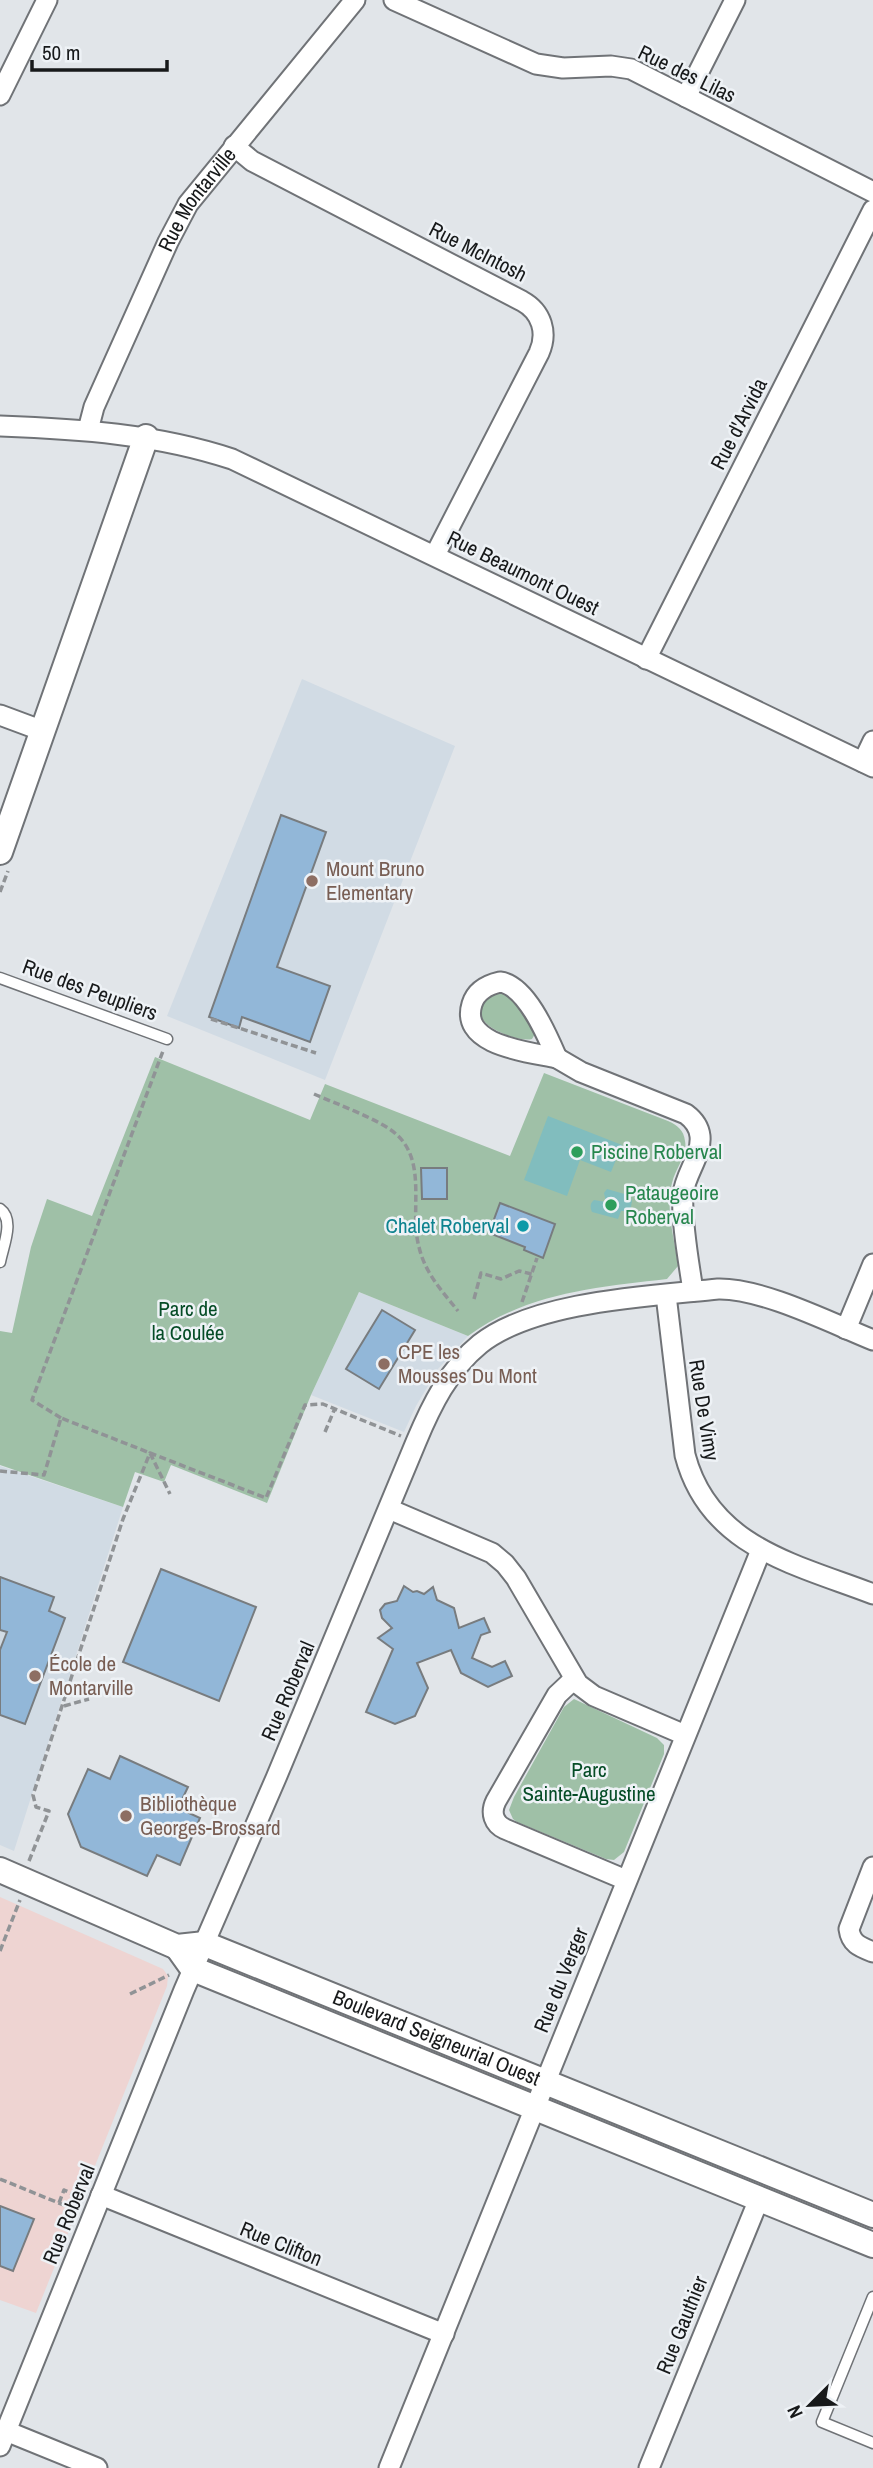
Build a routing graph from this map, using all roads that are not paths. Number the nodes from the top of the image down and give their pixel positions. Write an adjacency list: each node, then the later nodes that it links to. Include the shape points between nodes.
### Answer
1 (47, 0): 5 (street)
2 (355, 0): 7 (street, Rue Montarville)
3 (394, 0): 6 (street, Rue des Lilas, via 536,64 625,67)
4 (736, 0): 6 (street)
5 (0, 95)
6 (686, 97): 8 (street, Rue des Lilas)
7 (234, 146): 11 (street, Rue Montarville, via 174,229 94,407); 13 (street, Rue McIntosh, via 252,161 522,301 540,318 544,336 539,354)
8 (873, 192)
9 (873, 210): 14 (street, Rue d'Arvida)
10 (0, 425): 11 (street, Rue Beaumont Ouest)
11 (88, 430): 12 (street, Rue Beaumont Ouest)
12 (146, 437): 13 (street, Rue Beaumont Ouest, via 232,459); 16 (street)
13 (435, 555): 14 (street, Rue Beaumont Ouest)
14 (646, 659): 18 (street, Rue Beaumont Ouest)
15 (0, 715): 16 (street)
16 (43, 731): 19 (street)
17 (873, 741): 18 (street)
18 (868, 764)
19 (0, 852)
20 (0, 978): 21 (lane, Rue des Peupliers)
21 (167, 1039)
22 (557, 1058): 22 (street, via 516,988 500,982 476,996 471,1004 472,1024 485,1039); 26 (street, via 694,1121 701,1141 683,1196)
23 (0, 1209): 24 (lane, via 9,1220)
24 (0, 1262)
25 (873, 1264): 28 (street)
26 (693, 1292): 27 (street, Rue Roberval); 28 (street, Rue Roberval, via 740,1290)
27 (666, 1295): 30 (street, Rue Roberval, via 563,1309 483,1342 450,1377 430,1411); 31 (street, Rue De Vimy, via 683,1439 692,1476 721,1520)
28 (846, 1329): 29 (street, Rue Roberval)
29 (873, 1340)
30 (389, 1509): 33 (street, via 478,1545 505,1564); 38 (street, Rue Roberval)
31 (761, 1550): 32 (street, Rue De Vimy); 34 (street, Rue du Verger)
32 (873, 1594)
33 (574, 1679): 34 (street, via 594,1696); 37 (street, via 557,1695 496,1801 494,1817 506,1829)
34 (685, 1735): 37 (street, Rue du Verger)
35 (873, 1867): 40 (street, via 849,1929 857,1945)
36 (0, 1870): 39 (street)
37 (626, 1880): 42 (street, Rue du Verger)
38 (205, 1944): 39 (street); 41 (street, Rue Roberval); 42 (street, Boulevard Seigneurial Ouest)
39 (178, 1948): 41 (street)
40 (873, 1952)
41 (182, 1972): 43 (street, Boulevard Seigneurial Ouest); 44 (street, Rue Roberval)
42 (544, 2081): 43 (street, Rue du Verger); 46 (street, Boulevard Seigneurial Ouest)
43 (534, 2109): 45 (street, Boulevard Seigneurial Ouest); 49 (street, Rue du Verger)
44 (92, 2197): 49 (street, Rue Clifton); 50 (street, Rue Roberval)
45 (759, 2199): 47 (street, Boulevard Seigneurial Ouest); 54 (street, Rue Gauthier)
46 (873, 2215)
47 (873, 2245)
48 (873, 2297): 51 (lane, via 822,2422)
49 (444, 2334): 53 (street, Rue du Verger)
50 (3, 2439): 52 (street)
51 (873, 2443)
52 (97, 2468)
53 (390, 2468)
54 (649, 2468)

